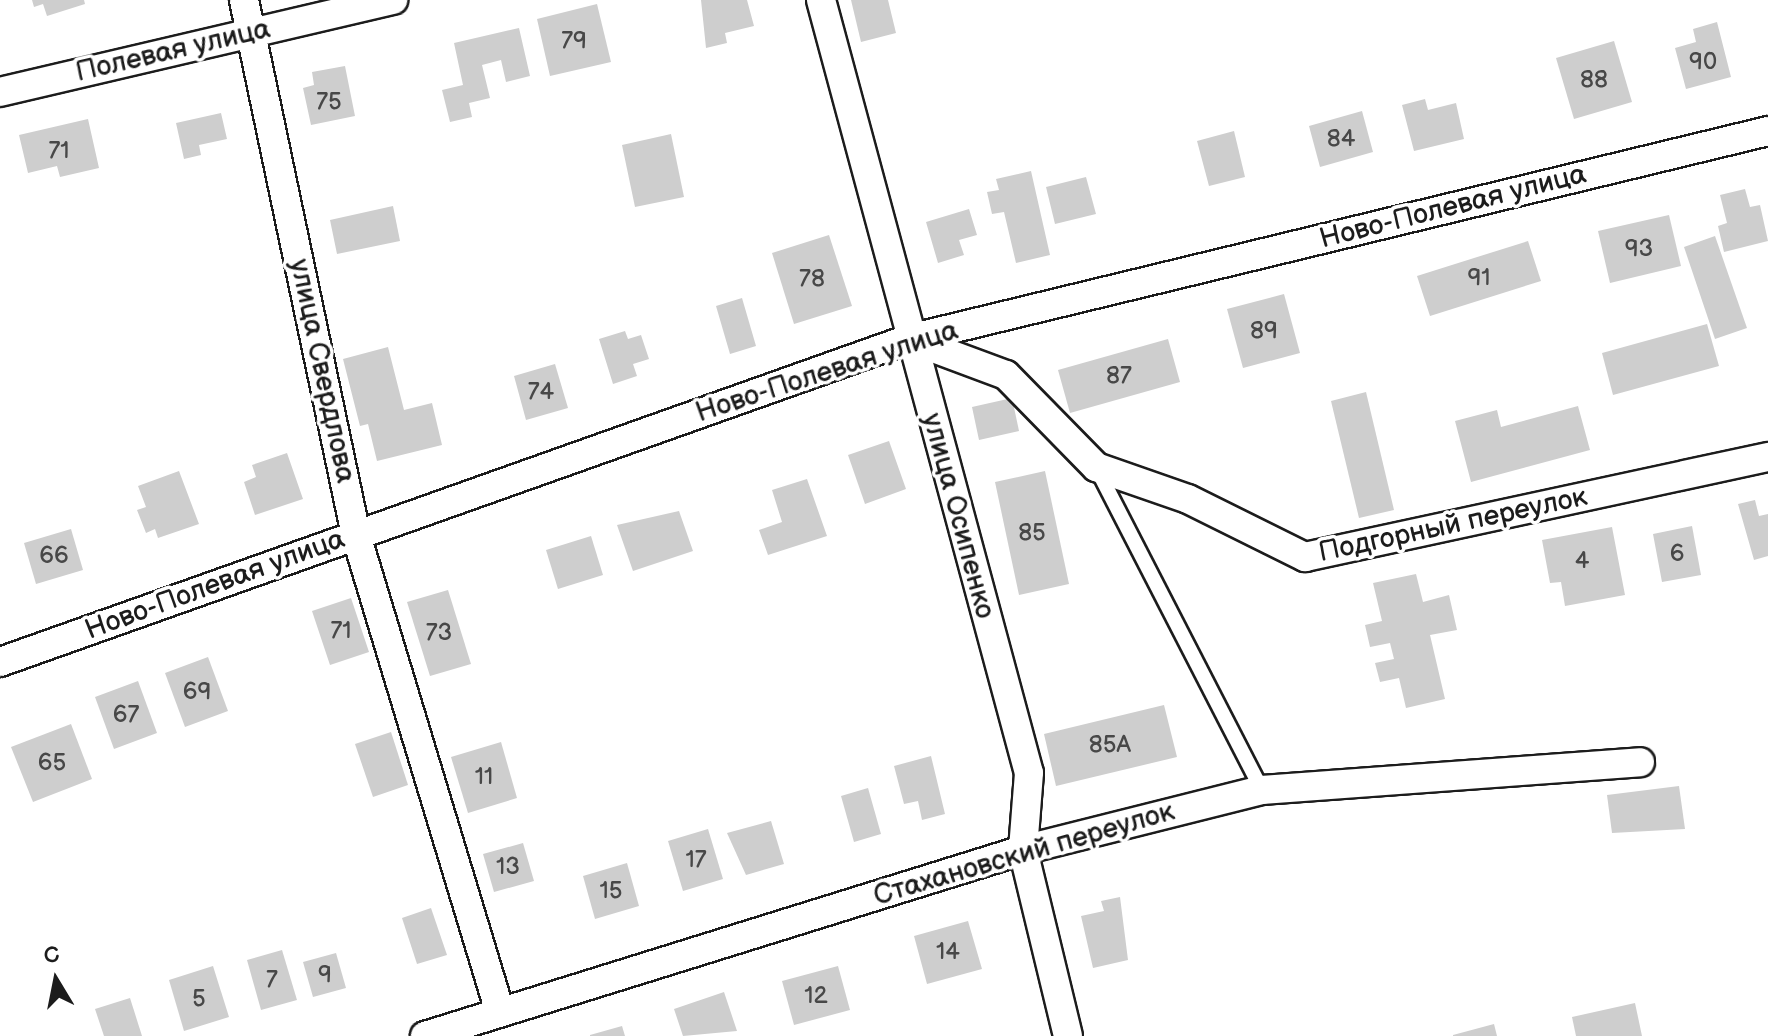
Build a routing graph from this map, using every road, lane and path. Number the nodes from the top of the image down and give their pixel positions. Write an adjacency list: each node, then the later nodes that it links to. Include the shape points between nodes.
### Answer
1 (244, 0): 4 (street, улица Свердлова)
2 (393, 0): 4 (street, Полевая улица)
3 (821, 0): 7 (street, улица Осипенко)
4 (250, 32): 5 (street, Полевая улица); 10 (street, улица Свердлова)
5 (0, 92)
6 (1768, 131): 7 (street, Ново-Полевая улица)
7 (909, 339): 9 (street, Подгорный переулок, via 1006,375); 10 (street, Ново-Полевая улица); 14 (street, улица Осипенко, via 1029,773)
8 (1768, 457): 9 (street, Подгорный переулок, via 1305,557 1188,499)
9 (1096, 467): 13 (lane)
10 (356, 535): 11 (street, Ново-Полевая улица); 15 (street, улица Свердлова)
11 (0, 662)
12 (1640, 762): 13 (street, Стахановский переулок)
13 (1262, 790): 14 (street, Стахановский переулок)
14 (1023, 850): 15 (street, Стахановский переулок); 17 (street, улица Осипенко)
15 (500, 1013): 16 (street, Стахановский переулок)
16 (425, 1036)
17 (1068, 1036)

